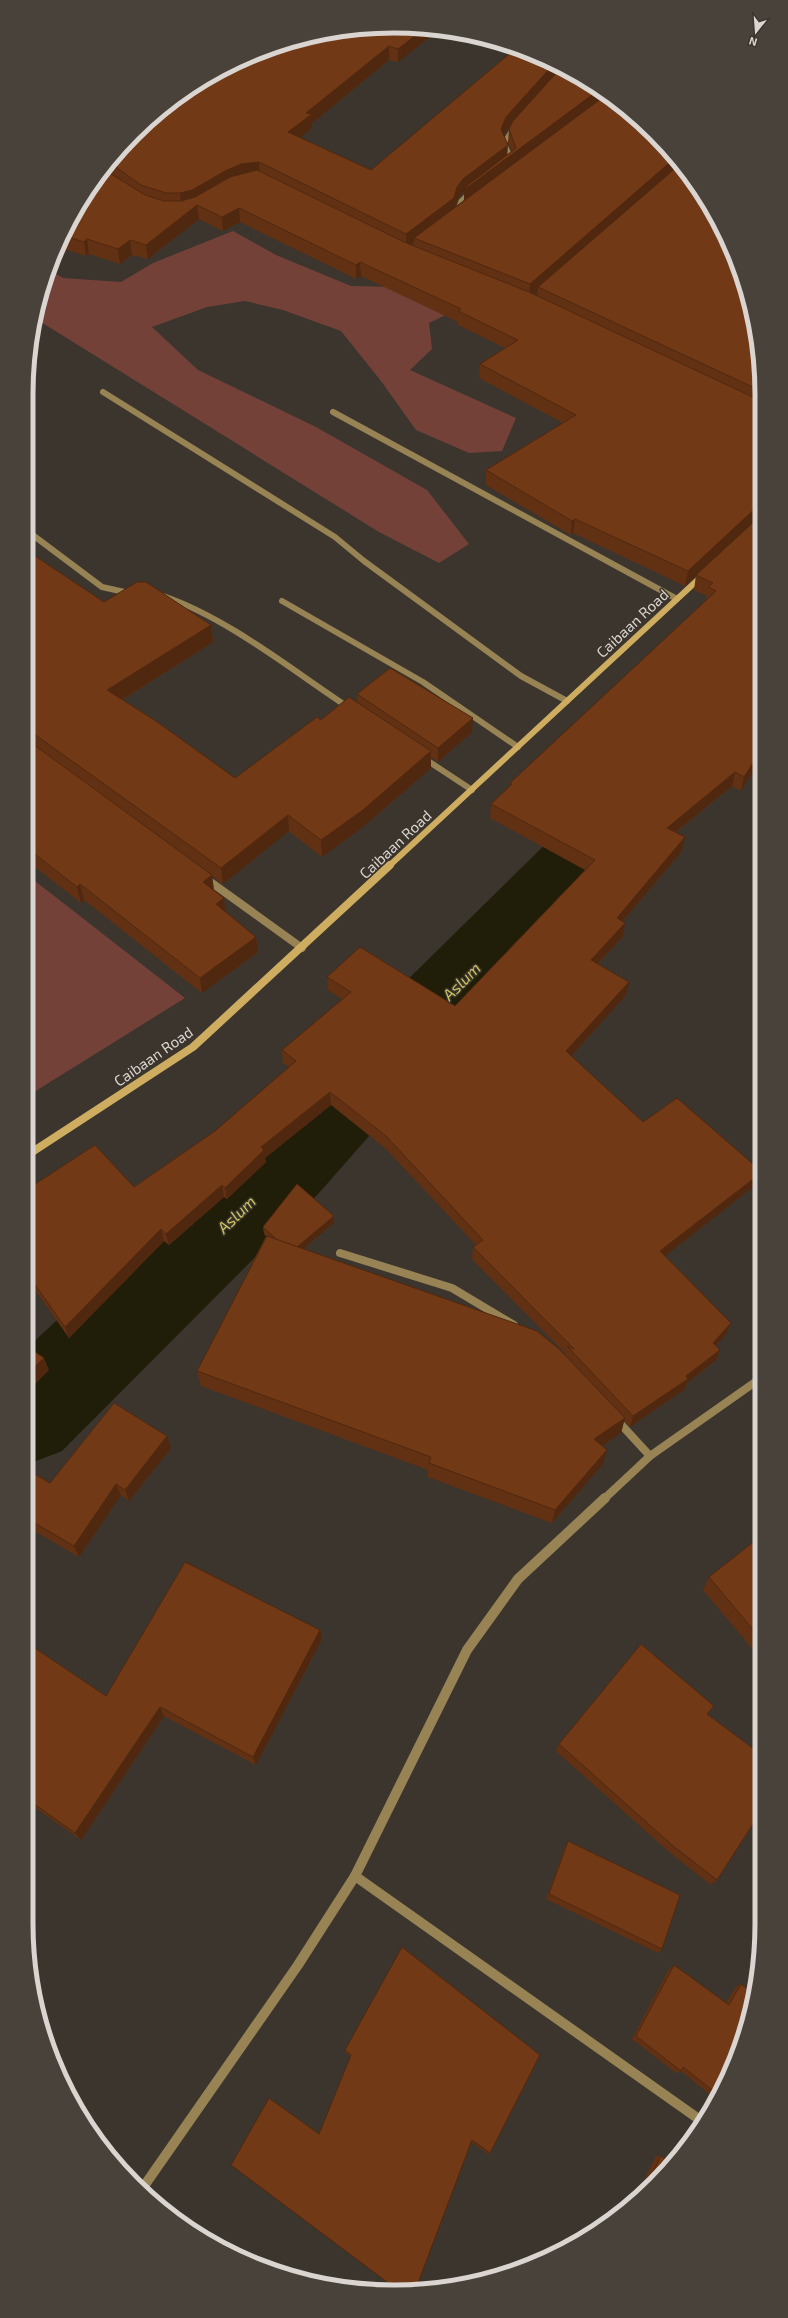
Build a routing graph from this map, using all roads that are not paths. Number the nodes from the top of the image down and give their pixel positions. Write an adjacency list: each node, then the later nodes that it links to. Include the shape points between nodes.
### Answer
1 (519, 121): 2 (street, via 504,143 512,160)
2 (508, 165)
3 (475, 188): 4 (street, via 461,201 456,216)
4 (462, 212)
5 (104, 392): 13 (street, via 335,537 521,676)
6 (333, 412): 11 (street)
7 (33, 535): 9 (street, via 102,587)
8 (710, 569): 11 (street, Caibaan Road)
9 (134, 593)
10 (154, 595): 14 (street, via 186,604 218,621)
11 (677, 599): 13 (street, Caibaan Road)
12 (282, 601): 15 (street, via 423,682)
13 (567, 701): 15 (street, Caibaan Road)
14 (355, 712)
15 (518, 747): 17 (street, Caibaan Road)
16 (414, 751): 17 (street)
17 (472, 790): 19 (street, Caibaan Road)
18 (198, 873): 19 (street)
19 (302, 948): 20 (street, Caibaan Road, via 193,1047)
20 (33, 1151)
21 (340, 1253): 22 (street, via 452,1288)
22 (522, 1330)
23 (755, 1382): 25 (street)
24 (608, 1410): 25 (street)
25 (650, 1456): 26 (street, via 518,1578 467,1650)
26 (355, 1876): 27 (street); 28 (street, via 298,1965)
27 (698, 2118)
28 (145, 2185)

